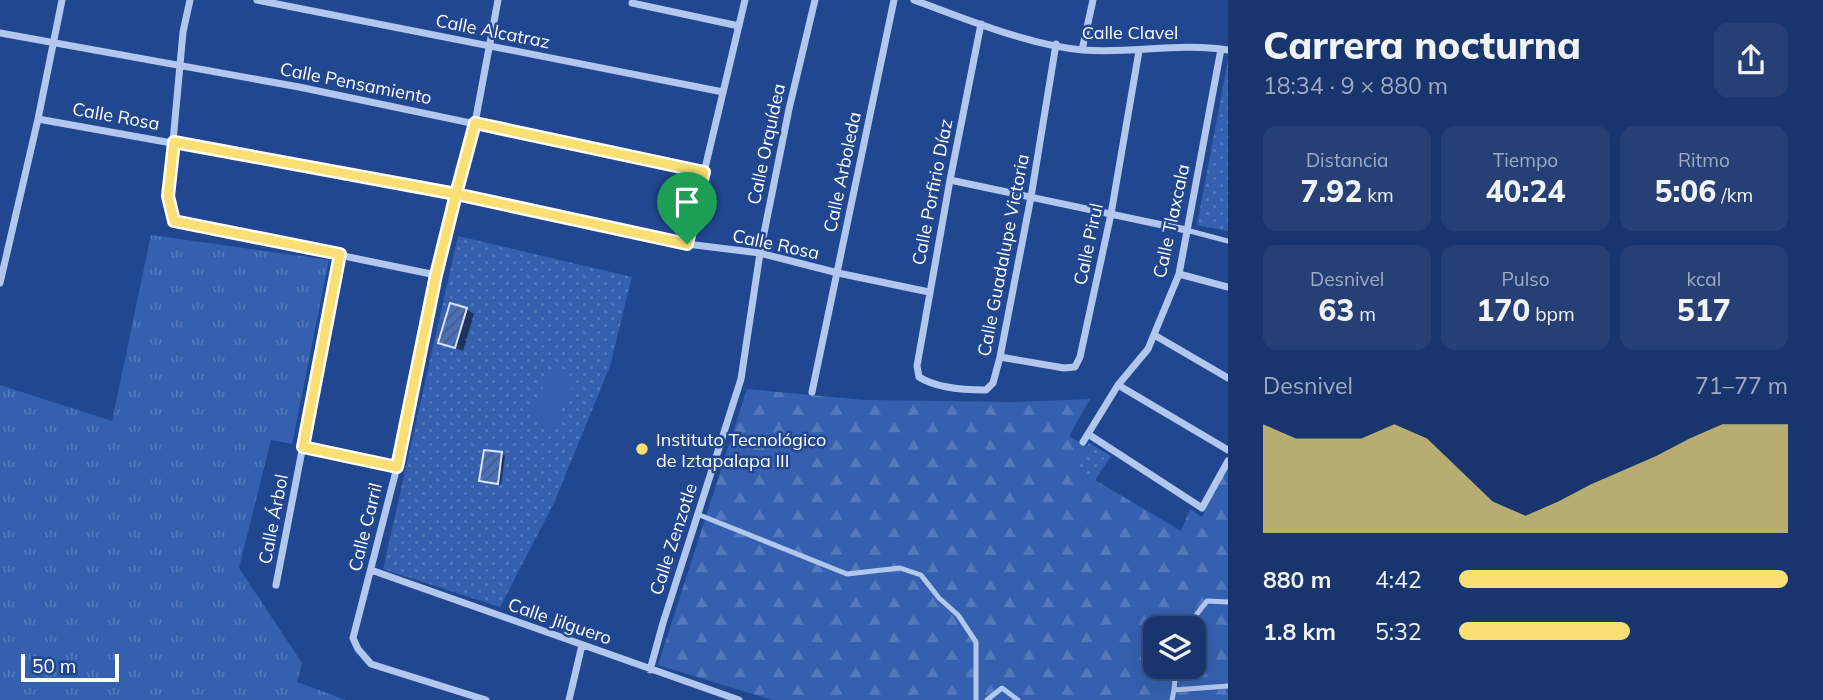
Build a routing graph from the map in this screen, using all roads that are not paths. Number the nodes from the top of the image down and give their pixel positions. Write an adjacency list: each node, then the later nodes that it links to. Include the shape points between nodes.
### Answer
1 (62, 0): 14 (street)
2 (190, 0): 20 (street)
3 (257, 0): 16 (street, Calle Alcatraz)
4 (498, 0): 16 (street, Calle Carril)
5 (745, 0): 12 (street)
6 (815, 0): 34 (street, Calle Orquídea)
7 (894, 0): 36 (street, Calle Arboleda)
8 (914, 0): 11 (street, Calle Clavel)
9 (1093, 0): 17 (street)
10 (632, 3): 12 (street)
11 (981, 24): 15 (street, Calle Clavel); 26 (street, Calle Porfirio Díaz)
12 (739, 26): 21 (street)
13 (0, 33): 14 (street, Calle Pensamiento)
14 (54, 43): 20 (street, Calle Pensamiento); 22 (street)
15 (1056, 44): 17 (street, Calle Clavel); 28 (street, Calle Guadalupe Victoria)
16 (490, 46): 21 (street, Calle Alcatraz); 23 (street, Calle Carril)
17 (1082, 50): 19 (street, Calle Clavel)
18 (1225, 50): 19 (street, Calle Clavel); 30 (street, Calle Tlaxcala)
19 (1139, 51): 29 (street, Calle Pirul)
20 (181, 65): 23 (street, Calle Pensamiento); 24 (street)
21 (723, 92): 25 (street)
22 (38, 119): 24 (street, Calle Rosa); 33 (street)
23 (475, 123): 25 (street, Calle Pensamiento); 27 (street, Calle Carril)
24 (174, 142): 27 (street, Calle Rosa); 35 (street, via 168,196 174,221)
25 (704, 172): 32 (street)
26 (950, 180): 28 (street); 41 (street, Calle Porfirio Díaz)
27 (456, 194): 32 (street, Calle Rosa); 38 (street, Calle Carril)
28 (1031, 197): 29 (street); 43 (street, Calle Guadalupe Victoria)
29 (1111, 214): 30 (street); 43 (street, Calle Pirul, via 1075,367)
30 (1186, 230): 31 (lane); 37 (street, Calle Tlaxcala)
31 (1228, 241)
32 (687, 244): 34 (street, Calle Rosa)
33 (3, 250): 39 (street)
34 (760, 253): 36 (street, Calle Rosa); 46 (street, Calle Orquídea)
35 (340, 254): 38 (street); 51 (street, Calle Árbol)
36 (838, 273): 41 (street, Calle Rosa); 48 (street, Calle Arboleda)
37 (1179, 274): 40 (street); 42 (street, Calle Tlaxcala)
38 (436, 275): 54 (street, Calle Carril)
39 (0, 283)
40 (1228, 287)
41 (929, 292): 44 (street, Calle Porfirio Díaz)
42 (1156, 336): 45 (street); 47 (street, Calle Tlaxcala)
43 (1000, 357): 44 (street, Calle Guadalupe Victoria, via 993,383 986,390 928,383 919,377)
44 (916, 366)
45 (1228, 378)
46 (741, 379): 55 (street, Calle Zenzotle)
47 (1118, 385): 49 (street, Calle Tlaxcala); 52 (street)
48 (812, 392)
49 (1088, 434): 50 (street, Calle Tlaxcala); 53 (street, via 1202,508)
50 (1083, 442)
51 (303, 447): 54 (street); 57 (street, Calle Árbol)
52 (1228, 450)
53 (1228, 461)
54 (397, 467): 56 (street, Calle Carril)
55 (697, 514): 61 (street, Calle Zenzotle); 68 (lane, via 847,574 900,568 921,575 958,615 975,642)
56 (371, 570): 60 (street, Calle Jilguero); 65 (street, Calle Carril, via 353,638 371,664)
57 (276, 585)
58 (1228, 602): 59 (lane, via 1207,601)
59 (1195, 616)
60 (582, 645): 61 (street, Calle Jilguero); 66 (street)
61 (650, 670): 67 (street, Calle Jilguero)
62 (1175, 679): 64 (lane)
63 (1228, 687): 64 (lane)
64 (1174, 690): 71 (lane)
65 (486, 700)
66 (569, 700)
67 (739, 700)
68 (976, 700)
69 (987, 700): 70 (lane, via 1002,688)
70 (1018, 700)
71 (1172, 700)

